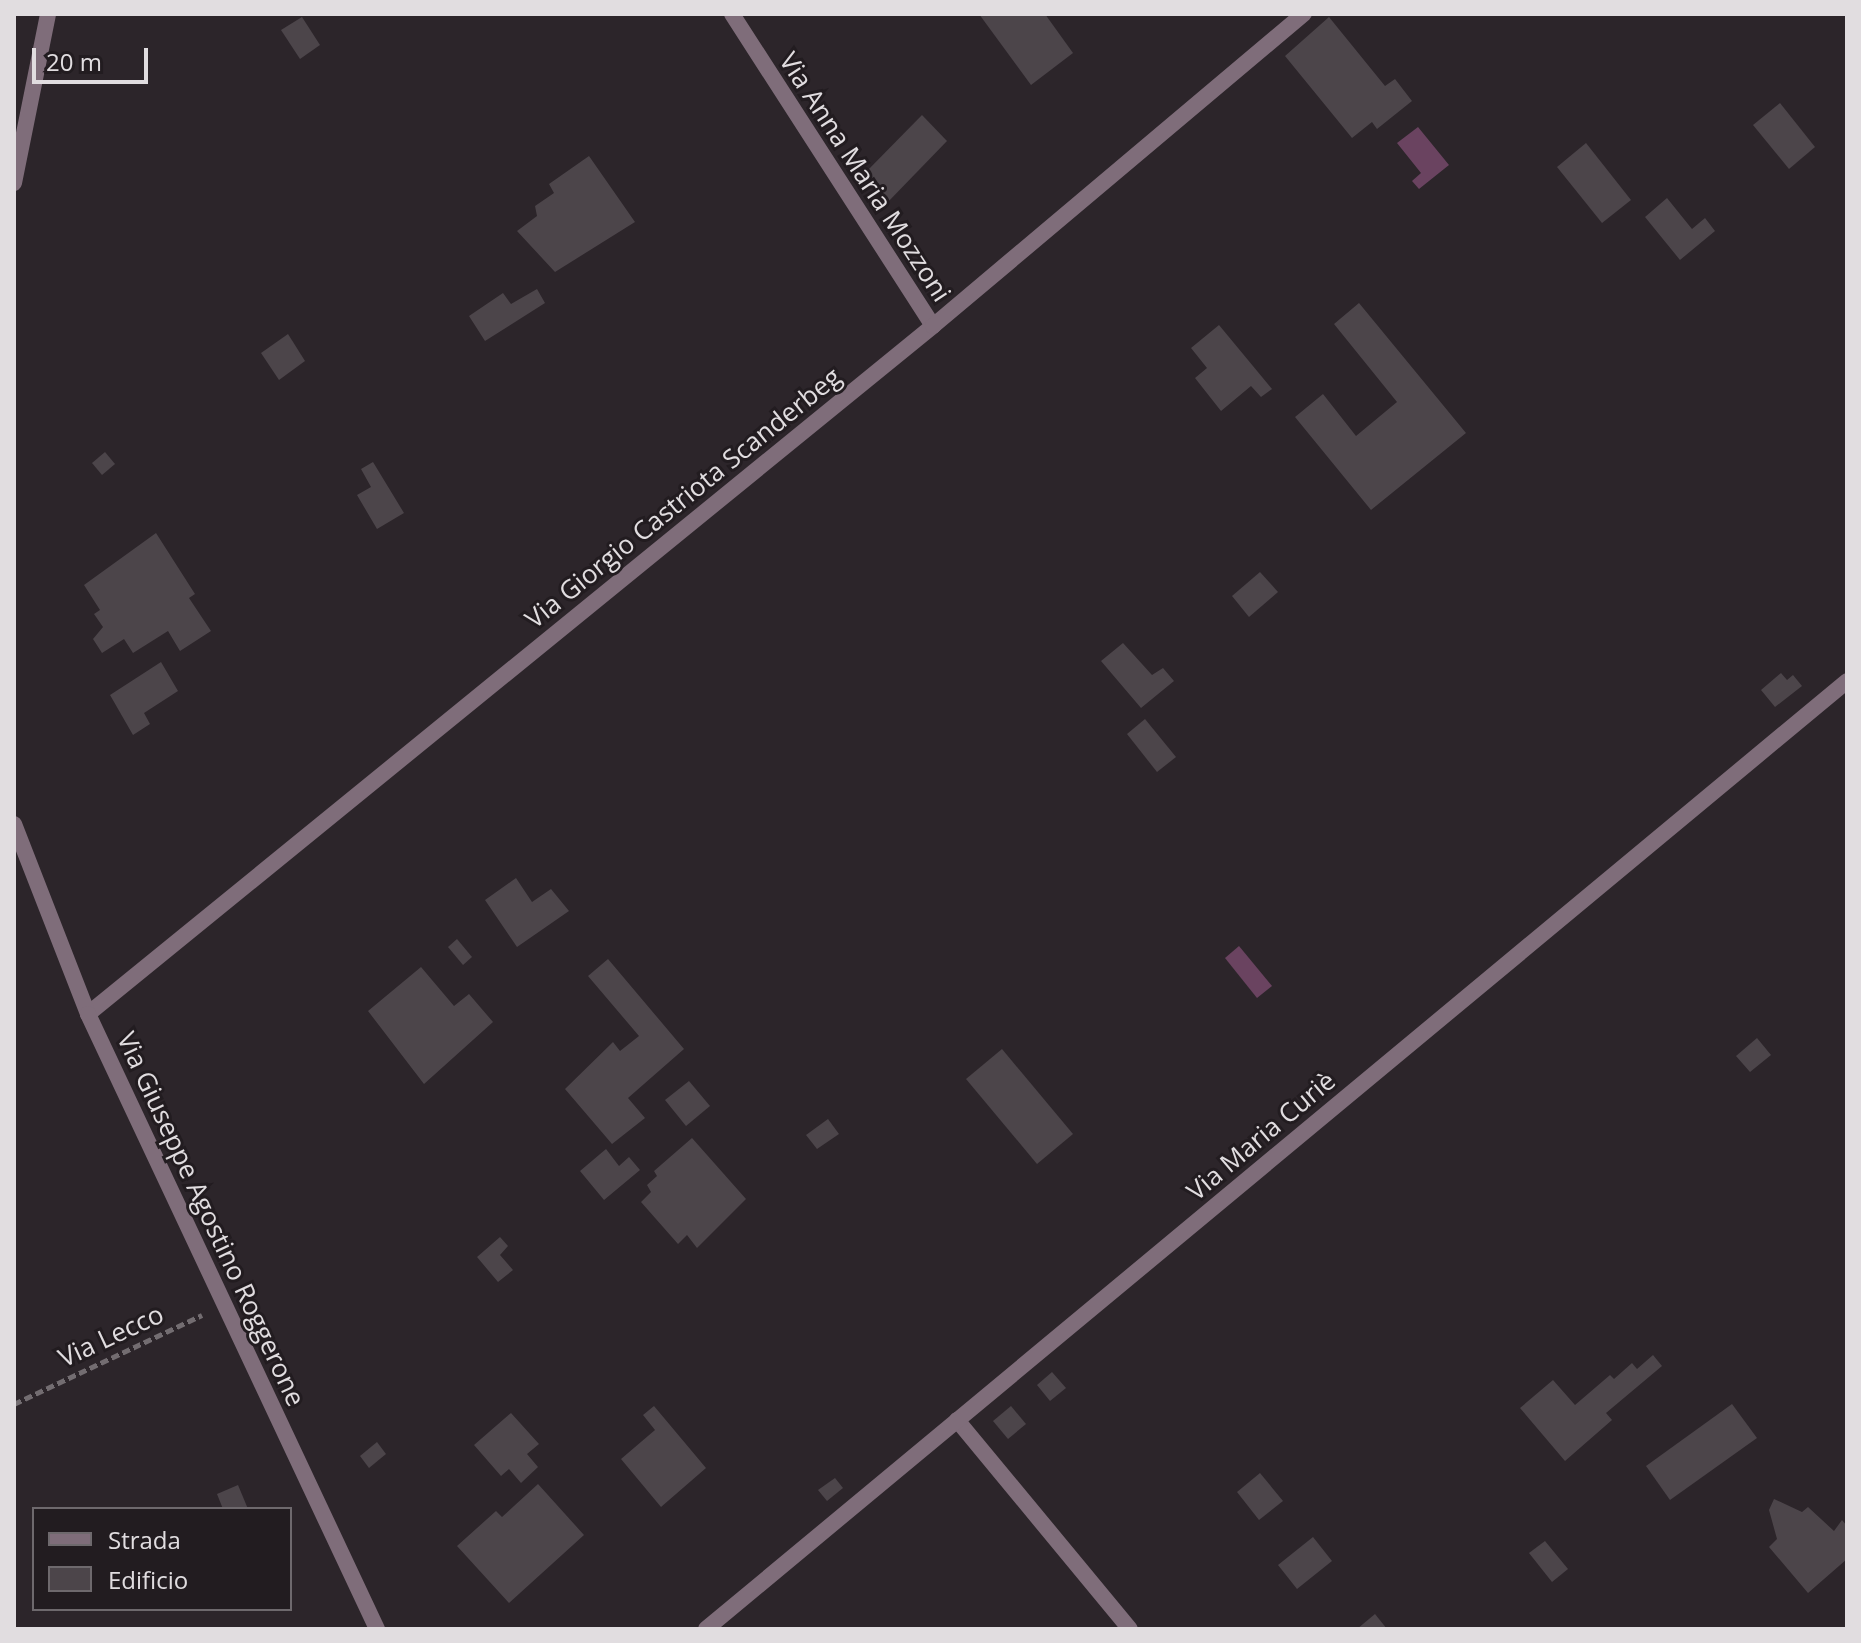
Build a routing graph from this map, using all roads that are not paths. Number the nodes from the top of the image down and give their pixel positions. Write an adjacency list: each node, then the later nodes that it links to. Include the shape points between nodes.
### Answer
1 (48, 14): 4 (street)
2 (732, 14): 5 (street, Via Anna Maria Mozzoni)
3 (1304, 14): 5 (street, Via Giorgio Castriota Scanderbeg)
4 (14, 183)
5 (933, 326): 8 (street, Via Giorgio Castriota Scanderbeg)
6 (1847, 681): 9 (street, Via Maria Curiè)
7 (14, 824): 8 (street, Via Giuseppe Agostino Roggerone)
8 (88, 1014): 10 (street, Via Giuseppe Agostino Roggerone)
9 (957, 1420): 11 (street, Via Maria Curiè); 12 (street)
10 (377, 1629)
11 (706, 1629)
12 (1130, 1629)

